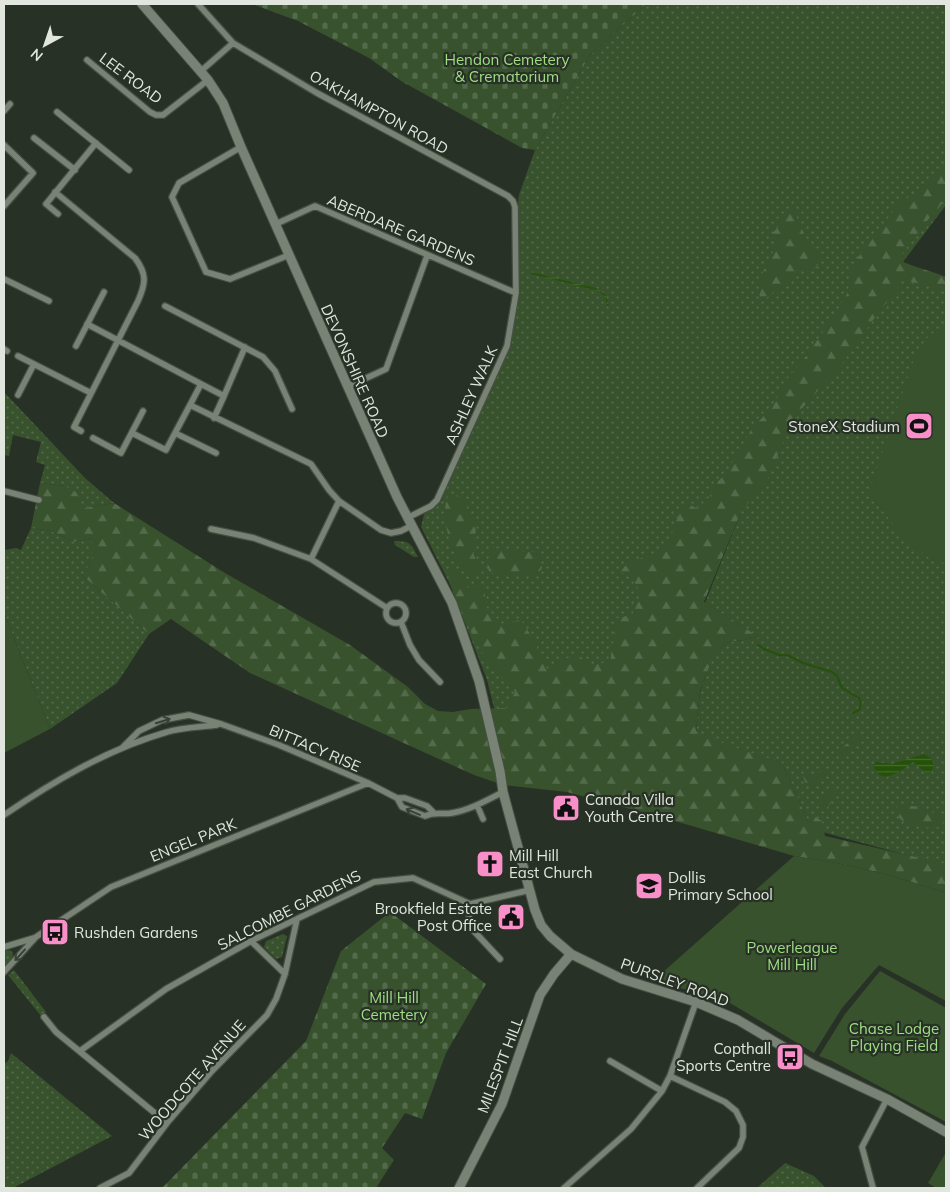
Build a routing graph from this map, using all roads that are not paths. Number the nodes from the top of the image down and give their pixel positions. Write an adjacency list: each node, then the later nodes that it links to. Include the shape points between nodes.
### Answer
1 (142, 4): 5 (street, DEVONSHIRE ROAD)
2 (198, 4): 3 (street, OAKHAMPTON ROAD)
3 (234, 43): 5 (street); 17 (street, OAKHAMPTON ROAD, via 317,93)
4 (87, 60): 6 (street, LEE ROAD, via 156,115 163,115)
5 (201, 71): 6 (street, DEVONSHIRE ROAD)
6 (208, 80): 13 (street, DEVONSHIRE ROAD, via 223,103)
7 (10, 104): 8 (street)
8 (4, 111)
9 (58, 112): 11 (street)
10 (34, 138): 14 (street)
11 (96, 143): 14 (street); 15 (street)
12 (4, 146): 18 (street, via 33,173)
13 (241, 147): 20 (street, DEVONSHIRE ROAD); 21 (street, via 179,183 172,197 206,272 230,279)
14 (75, 170): 16 (street)
15 (129, 170)
16 (55, 192): 19 (street, via 46,204); 29 (street, via 135,258 142,268 143,290)
17 (513, 201): 25 (street, ASHLEY WALK)
18 (4, 206)
19 (58, 214)
20 (276, 224): 21 (street, DEVONSHIRE ROAD); 22 (street, ABERDARE GARDENS, via 315,206)
21 (289, 255): 35 (street, DEVONSHIRE ROAD)
22 (427, 256): 25 (street, ABERDARE GARDENS); 35 (street, via 386,369)
23 (4, 280): 26 (street)
24 (104, 292): 28 (street)
25 (516, 293): 51 (street, ASHLEY WALK, via 507,346 437,500)
26 (49, 301)
27 (165, 306): 31 (street)
28 (87, 324): 29 (street); 30 (street)
29 (117, 341): 34 (street); 36 (street)
30 (76, 346)
31 (245, 347): 38 (street); 40 (street, via 263,357 275,371)
32 (18, 356): 33 (street)
33 (34, 364): 36 (street); 37 (street)
34 (201, 384): 38 (street); 39 (street)
35 (347, 387): 51 (street, DEVONSHIRE ROAD)
36 (91, 392): 43 (street, via 74,427)
37 (18, 395)
38 (224, 396): 42 (street)
39 (190, 405): 42 (street, ASHLEY WALK); 45 (street)
40 (292, 409)
41 (143, 411): 44 (street)
42 (214, 418): 50 (street, ASHLEY WALK, via 311,464 328,490)
43 (81, 431)
44 (132, 433): 45 (street, via 166,450); 46 (street, via 122,453)
45 (175, 433): 47 (street)
46 (93, 438)
47 (216, 453)
48 (4, 491): 49 (street)
49 (38, 500)
50 (340, 501): 51 (street, ASHLEY WALK, via 386,532 401,531); 53 (street)
51 (409, 522): 59 (street, DEVONSHIRE ROAD, via 452,603 479,681)
52 (211, 529): 53 (street, via 254,538)
53 (311, 559): 54 (street)
54 (387, 608): 55 (street, via 389,620); 55 (street, via 395,602 404,606 407,615)
55 (401, 622): 56 (street, via 418,660)
56 (440, 682)
57 (221, 724): 58 (street, BITTACY RISE, via 169,731); 58 (street, BITTACY RISE, one-way to 57, via 140,731 162,720 189,715); 60 (street, BITTACY RISE)
58 (123, 747): 65 (street, BITTACY RISE, via 49,784)
59 (500, 771): 61 (street, PURSLEY ROAD)
60 (368, 784): 62 (street, BITTACY RISE); 70 (street, ENGEL PARK, via 111,887)
61 (503, 792): 63 (street, BITTACY RISE); 67 (street, PURSLEY ROAD)
62 (397, 798): 64 (street, BITTACY RISE, via 412,800); 64 (street, BITTACY RISE, one-way to 62, via 420,815 402,807)
63 (477, 805): 64 (street, BITTACY RISE, via 450,814); 66 (street)
64 (433, 812)
65 (4, 815)
66 (482, 819)
67 (530, 890): 68 (street); 73 (street, PURSLEY ROAD, via 541,925)
68 (470, 904): 69 (street, SALCOMBE GARDENS, via 413,878 374,882); 74 (street, via 472,929)
69 (297, 919): 71 (street, SALCOMBE GARDENS); 76 (street, WOODCOTE AVENUE)
70 (36, 937): 72 (street, ENGEL PARK); 75 (street, ENGEL PARK, one-way to 75)
71 (251, 941): 76 (street); 79 (street, SALCOMBE GARDENS, via 166,989)
72 (4, 947)
73 (571, 954): 77 (street, PURSLEY ROAD, via 622,979); 87 (street, MILESPIT HILL, via 540,995 502,1104)
74 (500, 960)
75 (4, 972)
76 (286, 974): 84 (street, WOODCOTE AVENUE, via 267,1015)
77 (696, 1002): 81 (street); 83 (street, PURSLEY ROAD, via 738,1020 812,1064)
78 (44, 1016): 79 (street, via 56,1032)
79 (80, 1051): 84 (street)
80 (610, 1061): 82 (street)
81 (670, 1076): 82 (street); 89 (street, via 725,1102 736,1111 743,1125 743,1137 738,1148)
82 (662, 1091): 88 (street, via 631,1129)
83 (886, 1098): 85 (street, PURSLEY ROAD); 90 (street, via 862,1147)
84 (167, 1123): 86 (street, WOODCOTE AVENUE, via 129,1173)
85 (946, 1132)
86 (100, 1188)
87 (459, 1188)
88 (564, 1188)
89 (697, 1188)
90 (873, 1188)

